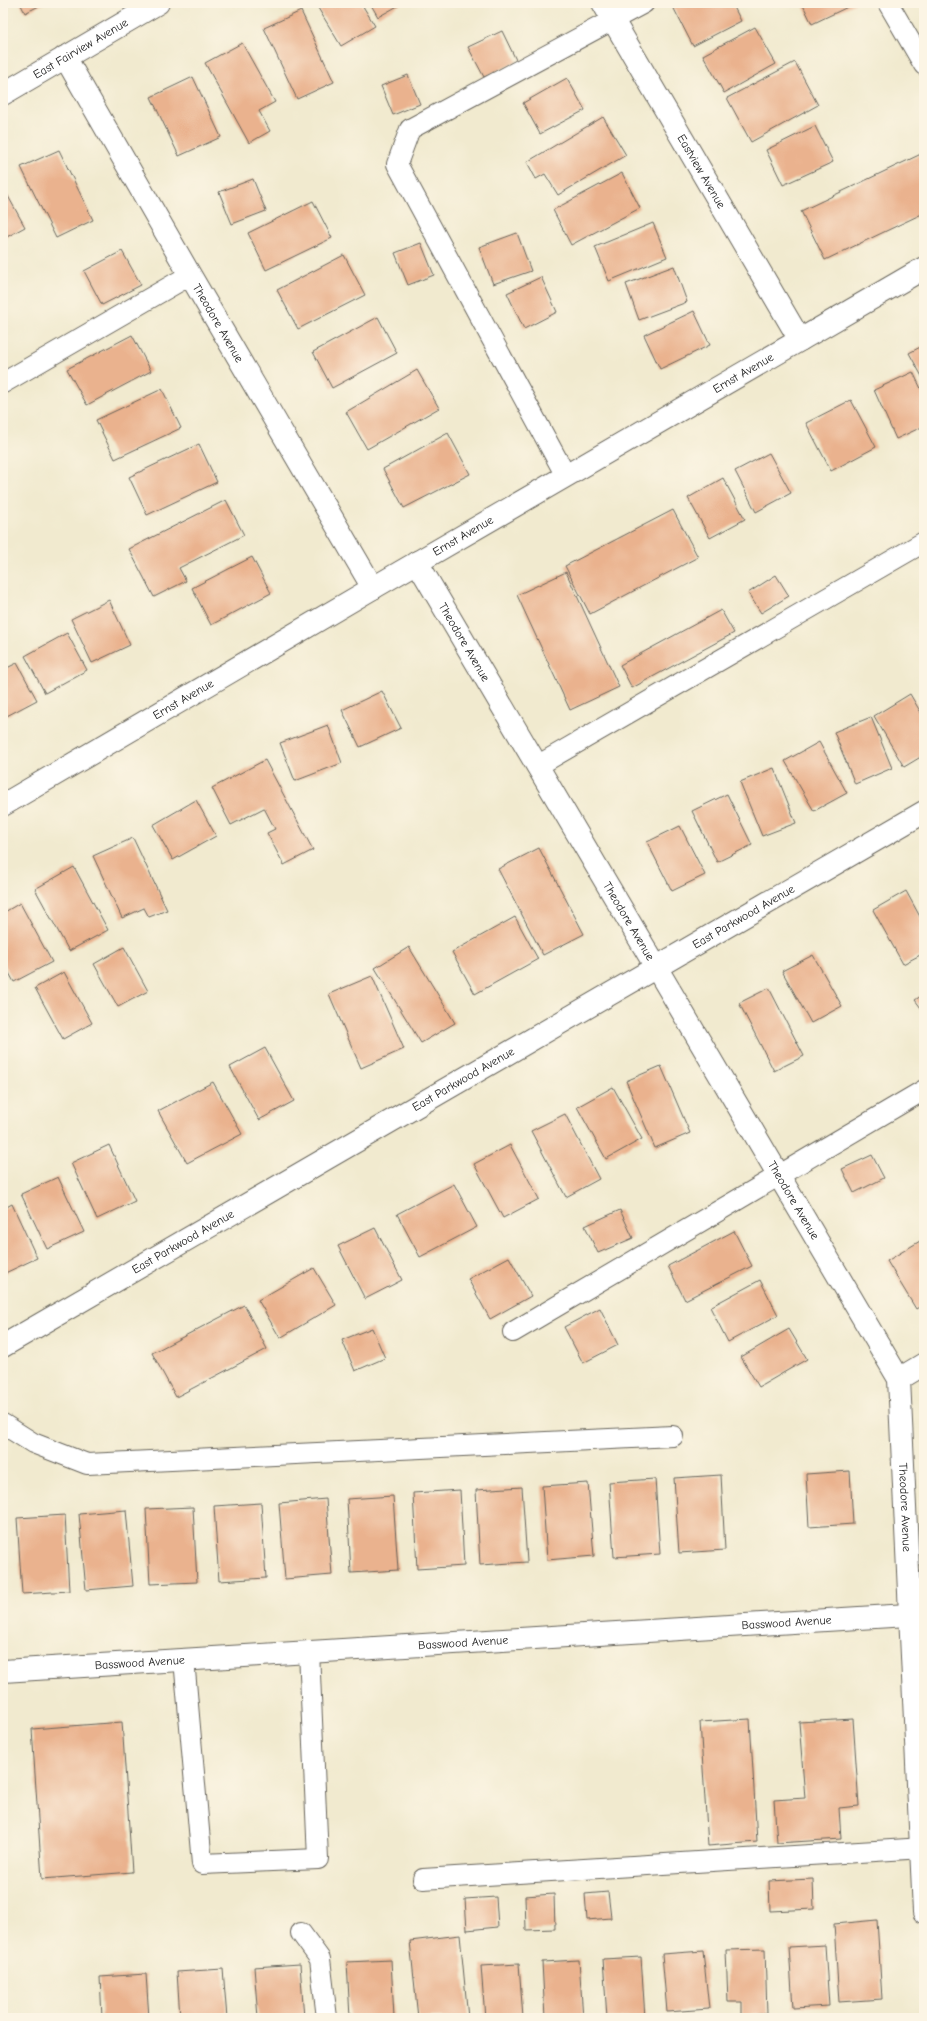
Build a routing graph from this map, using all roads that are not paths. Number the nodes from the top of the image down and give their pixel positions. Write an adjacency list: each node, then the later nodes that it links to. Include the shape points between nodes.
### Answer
1 (158, 3): 5 (street, East Fairview Avenue)
2 (644, 3): 4 (lane)
3 (888, 3): 6 (lane)
4 (608, 12): 10 (street, Eastview Avenue); 12 (lane, via 410,129 398,164)
5 (65, 57): 7 (street, East Fairview Avenue); 9 (street, Theodore Avenue)
6 (924, 65)
7 (3, 94)
8 (924, 268): 10 (street, Ernst Avenue)
9 (190, 275): 11 (lane); 15 (street, Theodore Avenue)
10 (800, 340): 12 (street, Ernst Avenue)
11 (3, 383)
12 (566, 476): 14 (street, Ernst Avenue)
13 (924, 542): 16 (lane)
14 (417, 562): 15 (street, Ernst Avenue); 16 (street, Theodore Avenue)
15 (373, 588): 17 (street, Ernst Avenue)
16 (537, 766): 19 (street, Theodore Avenue)
17 (3, 805)
18 (924, 812): 19 (street, East Parkwood Avenue)
19 (656, 968): 21 (street, Theodore Avenue); 23 (street, East Parkwood Avenue)
20 (924, 1090): 21 (lane)
21 (778, 1175): 22 (lane); 25 (street, Theodore Avenue)
22 (513, 1332)
23 (3, 1346)
24 (924, 1364): 25 (street)
25 (899, 1379): 28 (street, Theodore Avenue)
26 (3, 1424): 27 (lane, via 33,1443 87,1464)
27 (673, 1436)
28 (917, 1614): 29 (street, Basswood Avenue); 32 (street, Theodore Avenue)
29 (308, 1651): 30 (street, Basswood Avenue); 30 (lane, via 318,1859 202,1864)
30 (184, 1659): 31 (street, Basswood Avenue)
31 (3, 1671)
32 (922, 1848): 33 (lane); 34 (street, Theodore Avenue)
33 (423, 1879)
34 (924, 1912)
35 (301, 1933): 36 (lane, via 320,1958)
36 (327, 2018)

